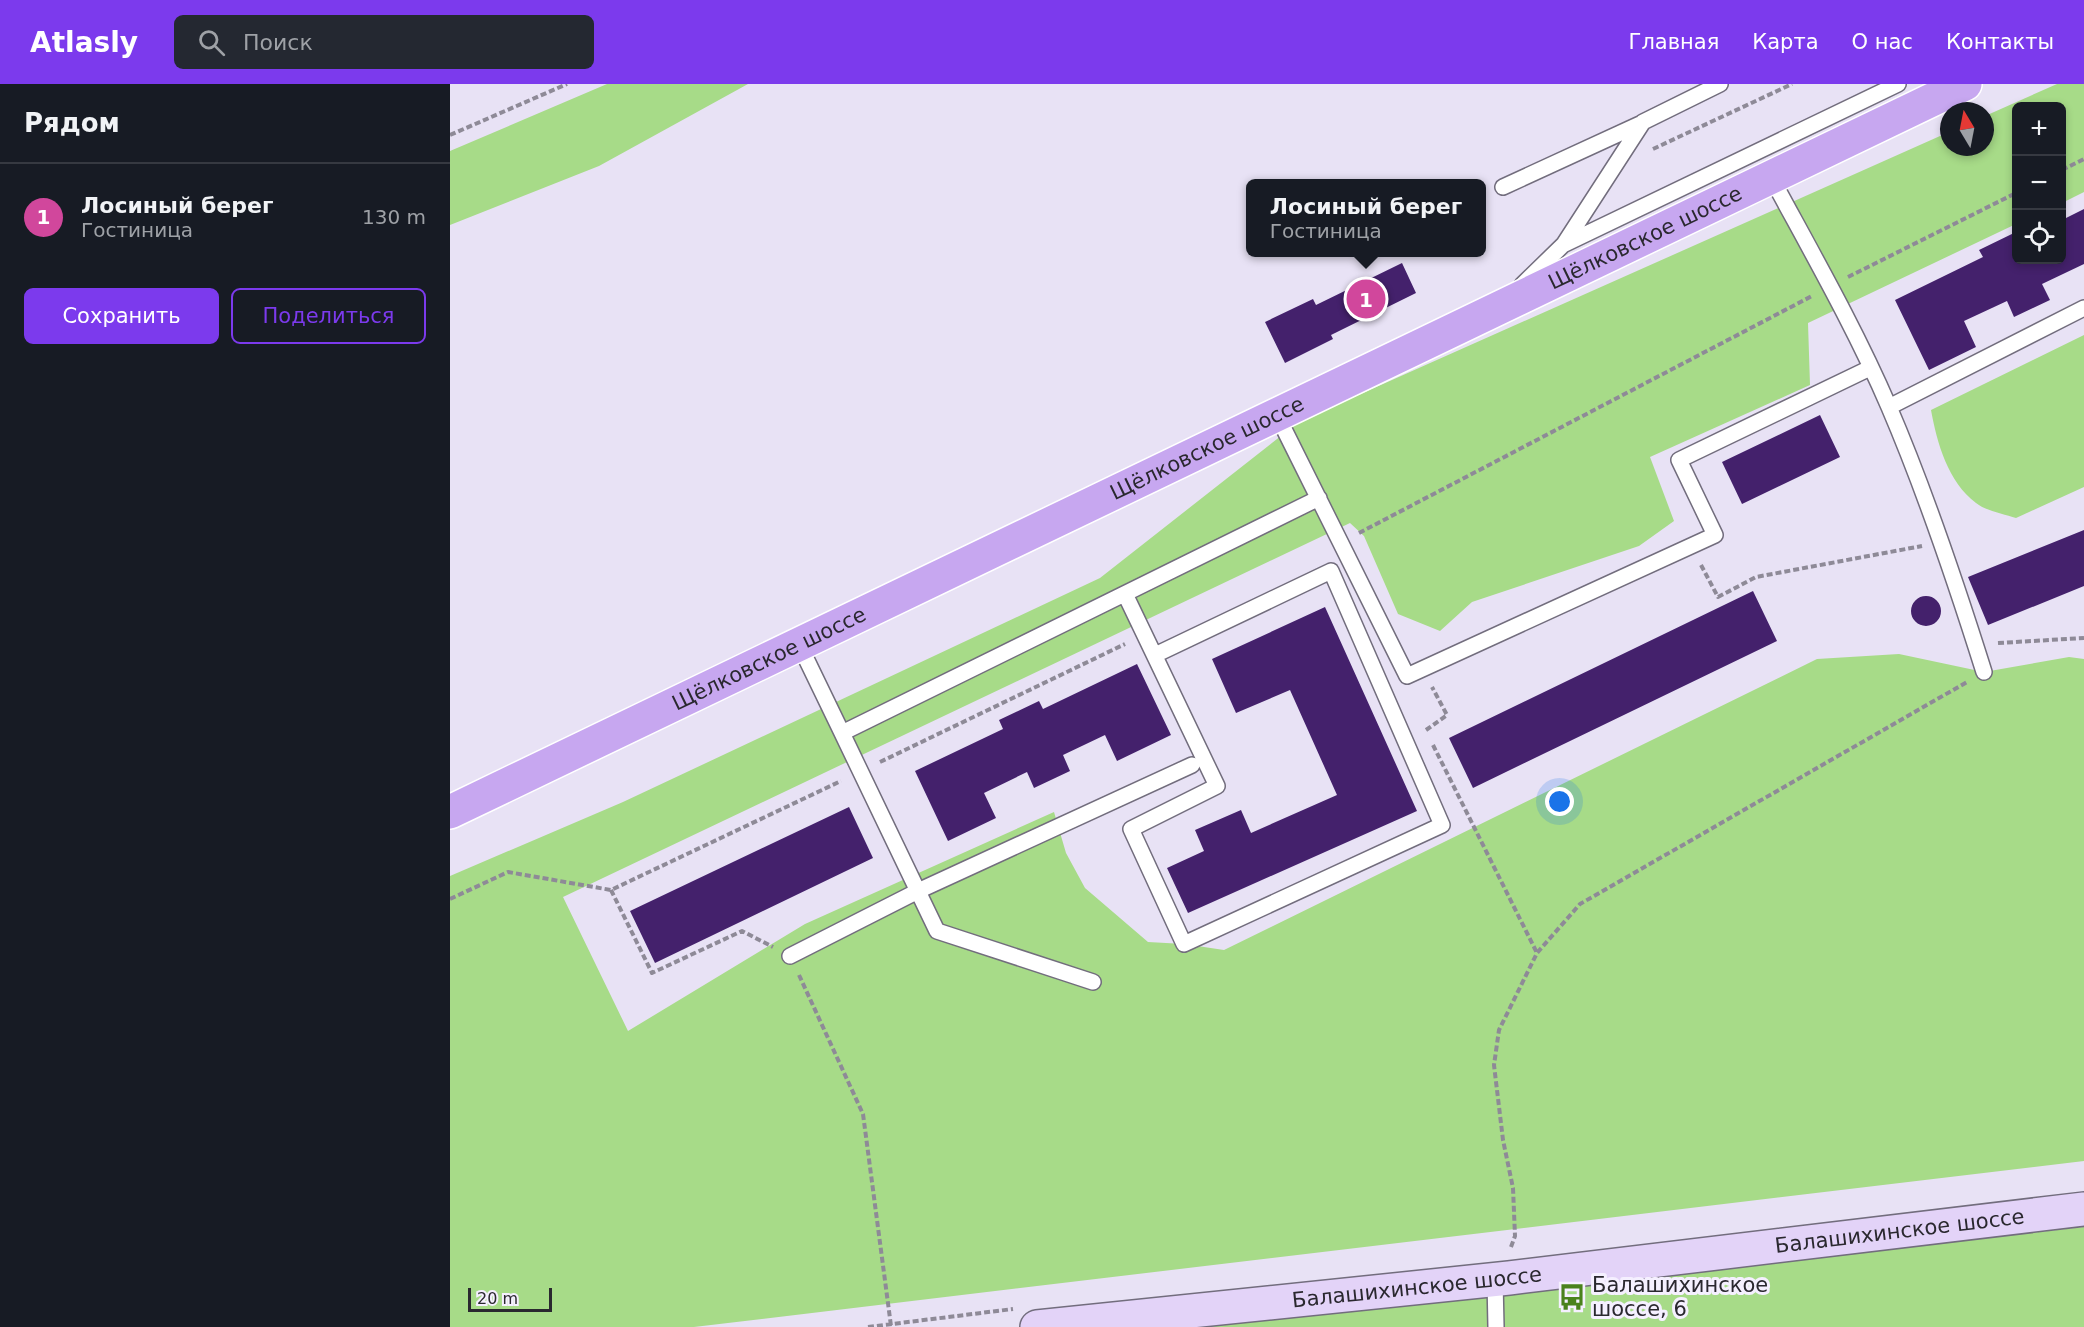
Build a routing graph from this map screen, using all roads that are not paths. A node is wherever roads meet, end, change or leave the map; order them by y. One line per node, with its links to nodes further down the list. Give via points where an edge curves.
1 (1720, 84): 4 (lane)
2 (1898, 84): 7 (lane)
3 (1965, 84): 5 (main road, Щёлковское шоссе)
4 (1642, 122): 6 (lane); 7 (lane)
5 (1771, 177): 8 (main road, Щёлковское шоссе); 10 (lane)
6 (1503, 187)
7 (1563, 245): 8 (lane)
8 (1498, 308): 12 (main road, Щёлковское шоссе)
9 (2084, 308): 11 (lane)
10 (1870, 368): 11 (lane); 13 (lane, via 1679,460 1715,535 1407,676)
11 (1889, 407): 17 (lane, via 1941,543)
12 (1277, 415): 13 (lane); 15 (main road, Щёлковское шоссе)
13 (1319, 498): 14 (lane)
14 (1125, 594): 16 (lane); 18 (lane)
15 (799, 644): 18 (lane); 20 (main road, Щёлковское шоссе)
16 (1155, 656): 16 (lane, via 1331,571 1442,825 1184,944 1131,829 1217,786)
17 (1983, 672)
18 (842, 732): 21 (lane)
19 (1192, 765): 21 (lane)
20 (450, 812)
21 (918, 891): 22 (lane); 23 (lane, via 937,931)
22 (790, 956)
23 (1093, 982)
24 (2084, 1209): 25 (main road, Балашихинское шоссе)
25 (1495, 1280): 26 (main road, Балашихинское шоссе); 27 (lane)
26 (1037, 1327)
27 (1496, 1327)

